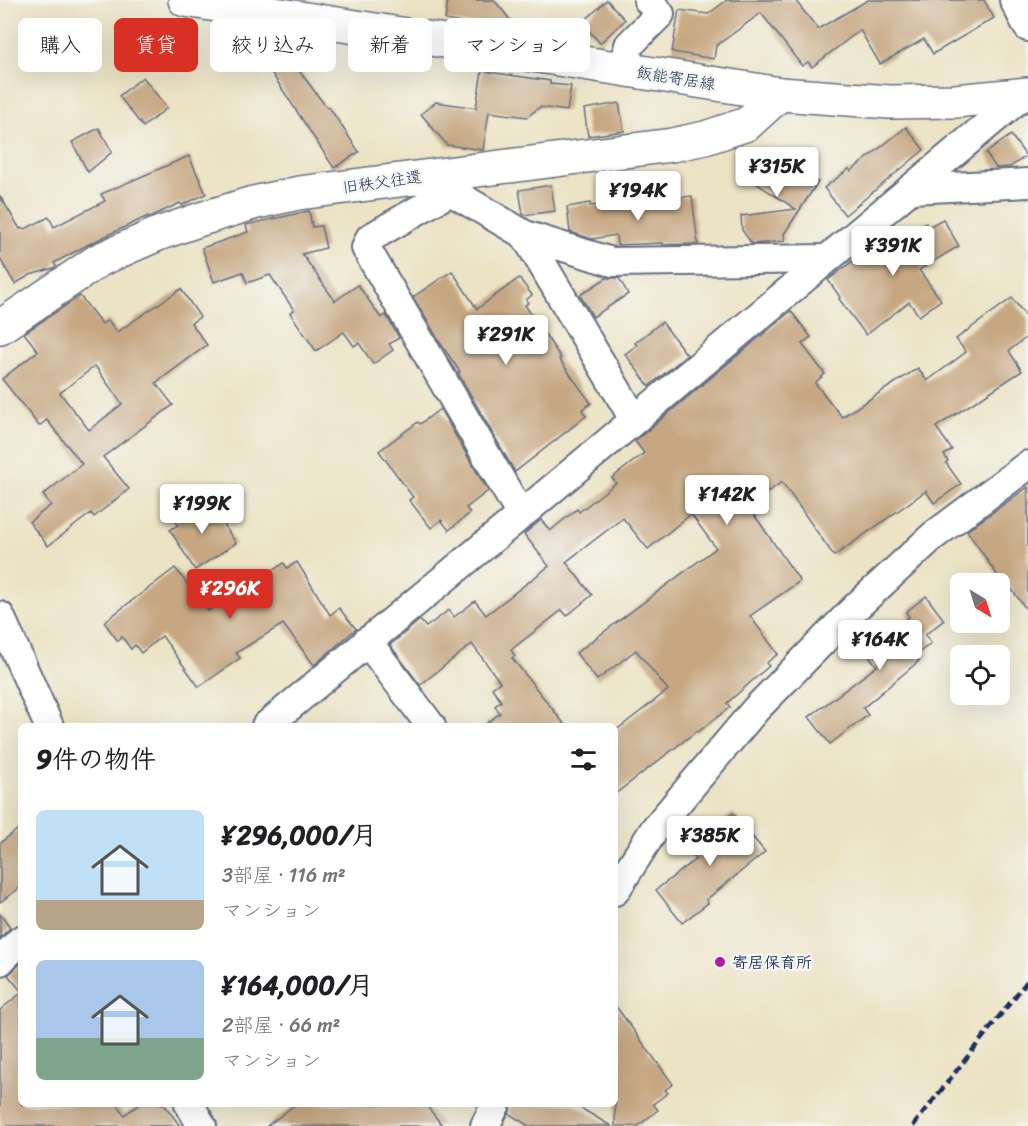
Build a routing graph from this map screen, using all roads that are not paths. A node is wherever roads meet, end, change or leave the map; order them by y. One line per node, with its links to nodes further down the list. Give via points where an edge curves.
1 (185, 0): 5 (main road, 飯能寄居線)
2 (648, 0): 5 (street, via 660,14 629,45)
3 (1014, 0): 4 (street)
4 (1028, 27)
5 (624, 70): 6 (main road, 飯能寄居線)
6 (780, 94): 7 (main road, 飯能寄居線, via 890,102); 9 (main road, 旧秩父往還, via 747,124 705,138)
7 (1025, 94): 10 (street)
8 (1028, 183): 10 (street)
9 (437, 184): 11 (street); 13 (main road, 旧秩父往還, via 299,193 253,203 158,234 99,260); 16 (street, via 370,238 366,248)
10 (911, 189): 12 (street)
11 (525, 235): 12 (street, via 612,262); 14 (street)
12 (827, 259): 14 (street)
13 (0, 327)
14 (634, 419): 16 (street)
15 (1028, 465): 22 (street, via 933,536 855,608 756,709 654,830)
16 (521, 514): 18 (street)
17 (0, 616): 19 (street)
18 (367, 641): 20 (street); 21 (street)
19 (48, 723)
20 (270, 723)
21 (429, 723)
22 (618, 886)
23 (18, 943): 24 (street)
24 (0, 961)
25 (191, 1107): 27 (street)
26 (494, 1107): 28 (street)
27 (202, 1126)
28 (485, 1126)

